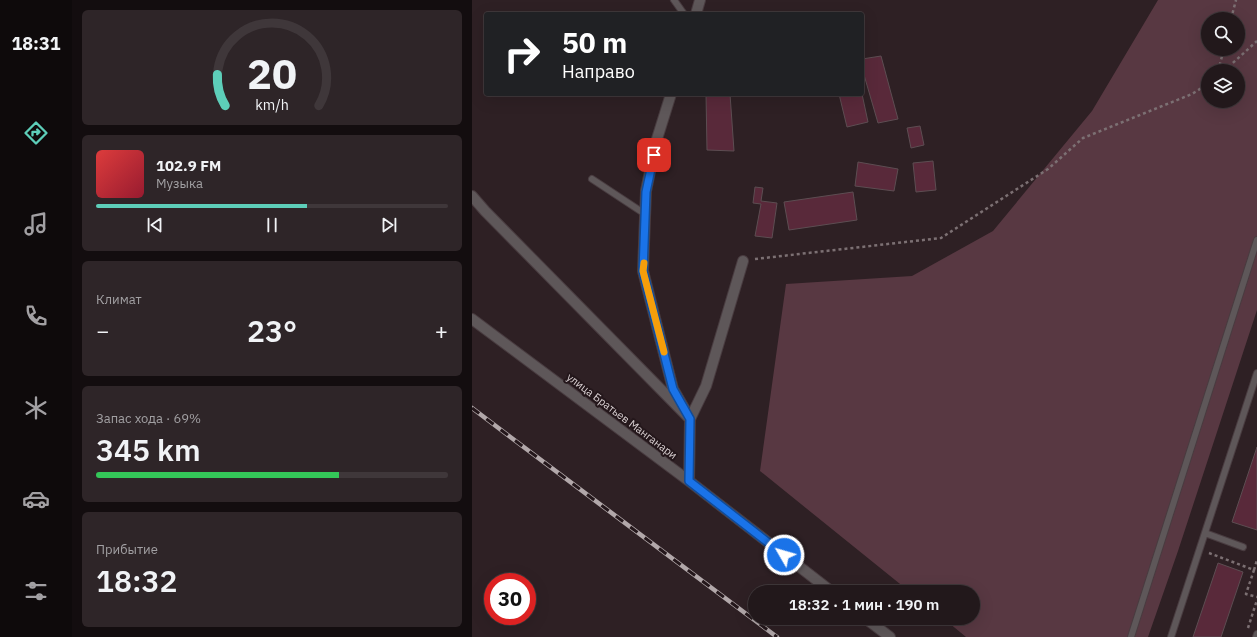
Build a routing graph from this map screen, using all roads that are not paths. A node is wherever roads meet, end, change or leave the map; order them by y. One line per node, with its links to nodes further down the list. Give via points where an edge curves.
1 (674, 0): 3 (lane)
2 (700, 0): 4 (street)
3 (683, 12)
4 (697, 12)
5 (670, 96): 8 (street, via 656,142 646,192)
6 (592, 180): 8 (lane)
7 (472, 196): 13 (street)
8 (645, 214): 13 (street, via 643,271 673,389)
9 (1257, 240): 20 (lane)
10 (743, 261): 13 (street, via 706,386)
11 (472, 319): 14 (street, улица Братьев Манганари)
12 (1257, 373): 15 (lane)
13 (690, 419): 14 (street)
14 (689, 481): 17 (street, улица Братьев Манганари)
15 (1205, 532): 16 (lane); 21 (lane)
16 (1243, 547)
17 (823, 585)
18 (874, 625): 19 (street)
19 (890, 637)
20 (1131, 637)
21 (1171, 637)

